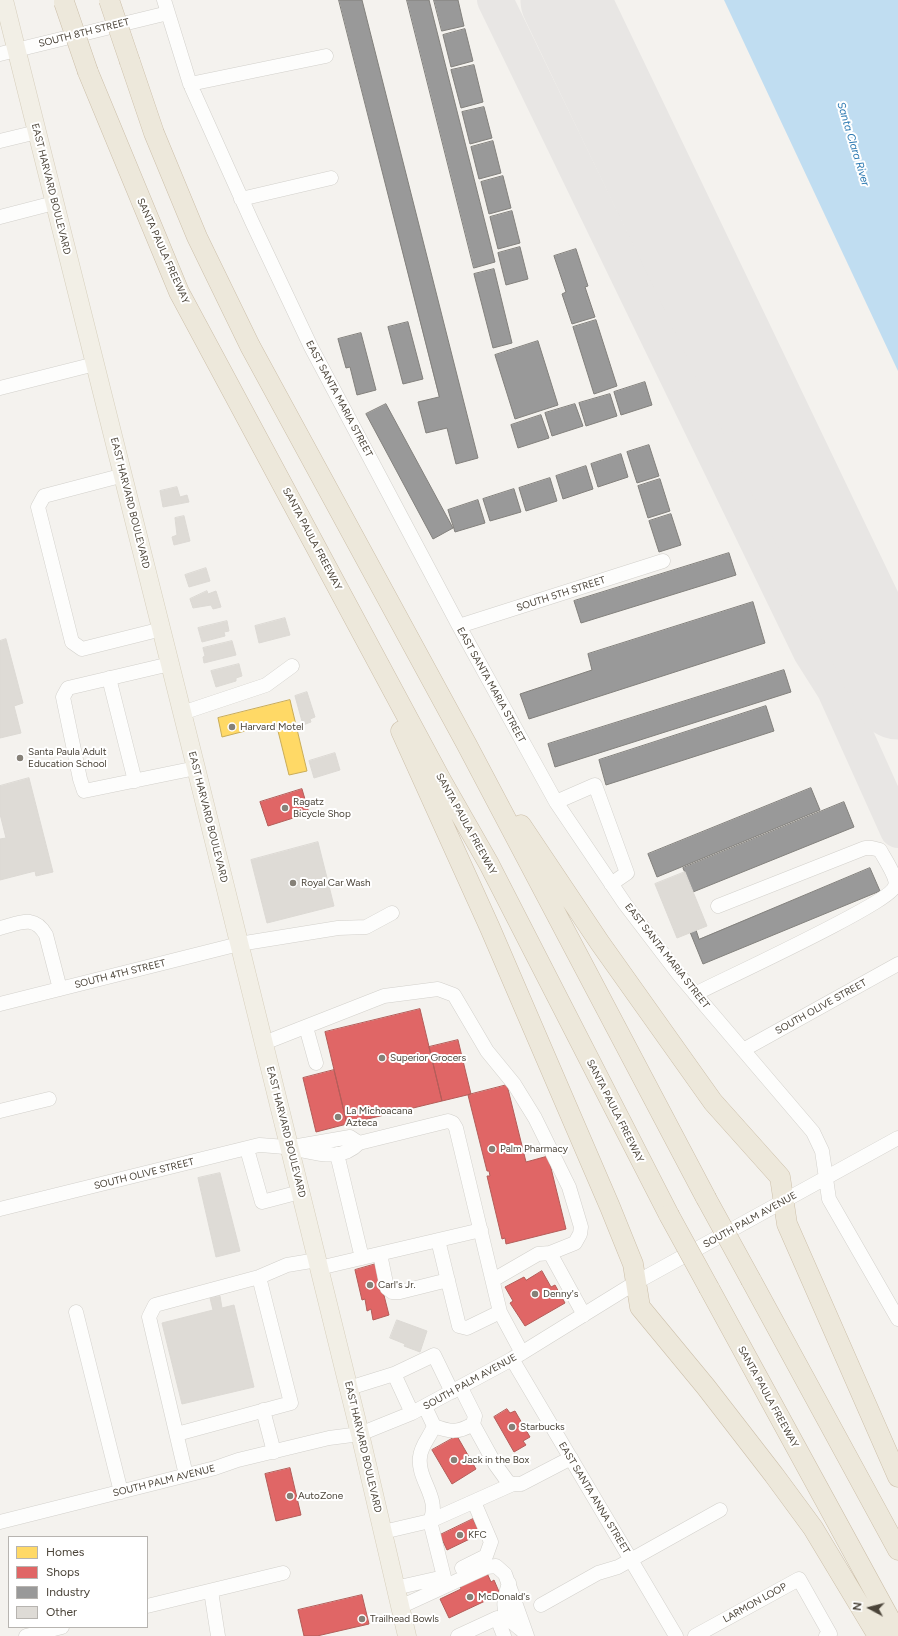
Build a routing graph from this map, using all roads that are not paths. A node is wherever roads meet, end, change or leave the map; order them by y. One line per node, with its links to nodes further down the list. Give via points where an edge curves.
1 (4, 0): 5 (main road, EAST HARVARD BOULEVARD)
2 (109, 0): 25 (highway, bridge, via 165,161 250,346)
3 (64, 1): 23 (highway, SANTA PAULA FREEWAY, bridge, via 88,72 179,292)
4 (166, 7): 5 (street, SOUTH 8TH STREET); 7 (street, EAST SANTA MARIA STREET)
5 (8, 52): 8 (main road, EAST HARVARD BOULEVARD)
6 (326, 56): 7 (street)
7 (190, 84): 11 (street, EAST SANTA MARIA STREET)
8 (37, 132): 9 (street); 12 (main road, EAST HARVARD BOULEVARD)
9 (0, 141)
10 (331, 178): 11 (street)
11 (241, 199): 18 (street, EAST SANTA MARIA STREET, via 311,347)
12 (54, 203): 13 (street); 14 (main road, EAST HARVARD BOULEVARD)
13 (0, 217)
14 (95, 364): 15 (street); 16 (main road, EAST HARVARD BOULEVARD)
15 (0, 388)
16 (124, 475): 19 (main road, EAST HARVARD BOULEVARD); 19 (street, via 44,496 38,507 72,642 82,649)
17 (663, 561): 18 (street, SOUTH 5TH STREET)
18 (459, 626): 28 (street, EAST SANTA MARIA STREET)
19 (162, 629): 20 (main road, EAST HARVARD BOULEVARD)
20 (170, 664): 22 (street); 24 (main road, EAST HARVARD BOULEVARD)
21 (292, 666): 24 (street, via 266,684)
22 (109, 678): 27 (street); 27 (street, via 68,688 63,697 80,779 84,791)
23 (389, 684): 62 (highway, via 400,729 490,928 610,1207 633,1264); 98 (highway, SANTA PAULA FREEWAY, bridge, via 489,864 669,1215)
24 (182, 712): 26 (main road, EAST HARVARD BOULEVARD)
25 (467, 745): 51 (highway, via 600,943 713,1102 780,1177); 88 (highway, bridge, via 706,1198)
26 (196, 768): 27 (street); 33 (main road, EAST HARVARD BOULEVARD)
27 (135, 781)
28 (556, 802): 29 (street, EAST SANTA MARIA STREET); 29 (street, via 595,786 626,873)
29 (611, 884): 36 (street, EAST SANTA MARIA STREET)
30 (718, 906): 36 (street, via 866,848 880,850 896,882 894,888 884,896 829,929)
31 (392, 913): 33 (street, SOUTH 4TH STREET, via 366,927 338,928)
32 (0, 928): 35 (street, via 30,921 43,929)
33 (239, 944): 35 (street, SOUTH 4TH STREET); 39 (main road, EAST HARVARD BOULEVARD)
34 (898, 964): 40 (street, SOUTH OLIVE STREET)
35 (60, 989): 37 (street, SOUTH 4TH STREET)
36 (695, 994): 40 (street, EAST SANTA MARIA STREET)
37 (0, 1004)
38 (306, 1027): 39 (street); 41 (street); 55 (street, via 384,996 438,989 454,995 487,1050 514,1084 535,1118 569,1187 581,1227 580,1234 575,1243)
39 (264, 1043): 46 (main road, EAST HARVARD BOULEVARD)
40 (743, 1050): 49 (street, EAST SANTA MARIA STREET, via 813,1132 822,1151)
41 (316, 1063)
42 (49, 1099): 43 (street)
43 (0, 1111)
44 (898, 1138): 49 (street, SOUTH PALM AVENUE)
45 (359, 1143): 46 (street, via 350,1137); 48 (street, via 352,1150); 53 (street, EAST SANTA ANNA STREET, via 441,1121 453,1123)
46 (289, 1147): 47 (street, SOUTH OLIVE STREET, via 259,1145); 48 (street, via 329,1156); 50 (main road, EAST HARVARD BOULEVARD)
47 (247, 1149): 50 (street, via 262,1202); 52 (street, SOUTH OLIVE STREET)
48 (337, 1154): 57 (street)
49 (826, 1177): 51 (street, SOUTH PALM AVENUE); 66 (street, EAST SANTA MARIA STREET, via 829,1199)
50 (300, 1192): 58 (main road, EAST HARVARD BOULEVARD)
51 (783, 1202): 62 (street, SOUTH PALM AVENUE); 80 (highway, via 787,1224)
52 (0, 1209)
53 (480, 1230): 54 (street); 61 (street, EAST SANTA ANNA STREET)
54 (438, 1240): 56 (street); 60 (street)
55 (550, 1253): 61 (street, via 538,1254); 65 (street)
56 (380, 1254): 57 (street); 60 (street, via 388,1288 392,1292)
57 (362, 1258): 58 (street)
58 (318, 1264): 59 (street, via 287,1265); 69 (main road, EAST HARVARD BOULEVARD)
59 (259, 1277): 71 (street, via 291,1403); 75 (street, via 155,1305 149,1317)
60 (448, 1280): 64 (street, via 459,1326 467,1328)
61 (493, 1280): 64 (street, EAST SANTA ANNA STREET)
62 (635, 1283): 65 (street, SOUTH PALM AVENUE); 108 (highway, via 640,1307 706,1386 809,1522)
63 (76, 1312): 82 (street)
64 (500, 1312): 67 (street, EAST SANTA ANNA STREET)
65 (584, 1315): 67 (street, SOUTH PALM AVENUE)
66 (898, 1319)
67 (517, 1356): 70 (street, SOUTH PALM AVENUE); 78 (street, EAST SANTA ANNA STREET)
68 (394, 1374): 69 (street); 70 (street, via 434,1355); 72 (street)
69 (349, 1388): 76 (main road, EAST HARVARD BOULEVARD)
70 (457, 1390): 72 (street, SOUTH PALM AVENUE); 73 (street, via 475,1416)
71 (263, 1410): 75 (street); 77 (street)
72 (418, 1410): 74 (street); 76 (street, SOUTH PALM AVENUE)
73 (473, 1424): 74 (street, via 460,1431 444,1430); 81 (street, via 495,1464 508,1482)
74 (434, 1426): 85 (street, via 423,1445 420,1457 421,1468 434,1502 434,1514)
75 (177, 1434): 79 (street)
76 (360, 1434): 77 (street, SOUTH PALM AVENUE, via 329,1438); 87 (main road, EAST HARVARD BOULEVARD)
77 (274, 1452): 79 (street, SOUTH PALM AVENUE)
78 (571, 1458): 81 (street, via 521,1484); 89 (street, EAST SANTA ANNA STREET)
79 (186, 1475): 82 (street, SOUTH PALM AVENUE)
80 (898, 1477)
81 (513, 1484): 83 (street)
82 (121, 1492): 86 (street, SOUTH PALM AVENUE)
83 (474, 1502): 85 (street); 90 (street, via 491,1542 486,1556)
84 (720, 1510): 89 (street)
85 (430, 1521): 87 (street); 90 (street)
86 (0, 1522)
87 (383, 1532): 92 (main road, EAST HARVARD BOULEVARD)
88 (898, 1550)
89 (630, 1558): 94 (street, via 618,1567 598,1573); 106 (street, EAST SANTA ANNA STREET)
90 (442, 1572): 92 (street)
91 (282, 1573): 93 (street)
92 (395, 1588): 96 (main road, EAST HARVARD BOULEVARD)
93 (211, 1591): 95 (street); 101 (street)
94 (541, 1605)
95 (148, 1606)
96 (400, 1607): 102 (main road, EAST HARVARD BOULEVARD); 105 (street, via 491,1566 498,1567 509,1583 504,1600 505,1610 510,1620)
97 (58, 1628): 100 (street)
98 (898, 1634)
99 (829, 1635): 107 (street, LARMON LOOP, via 799,1579)
100 (26, 1636)
101 (218, 1636)
102 (407, 1636)
103 (458, 1636): 104 (street, via 496,1618)
104 (504, 1636)
105 (527, 1636)
106 (676, 1636)
107 (695, 1636)
108 (878, 1636)

